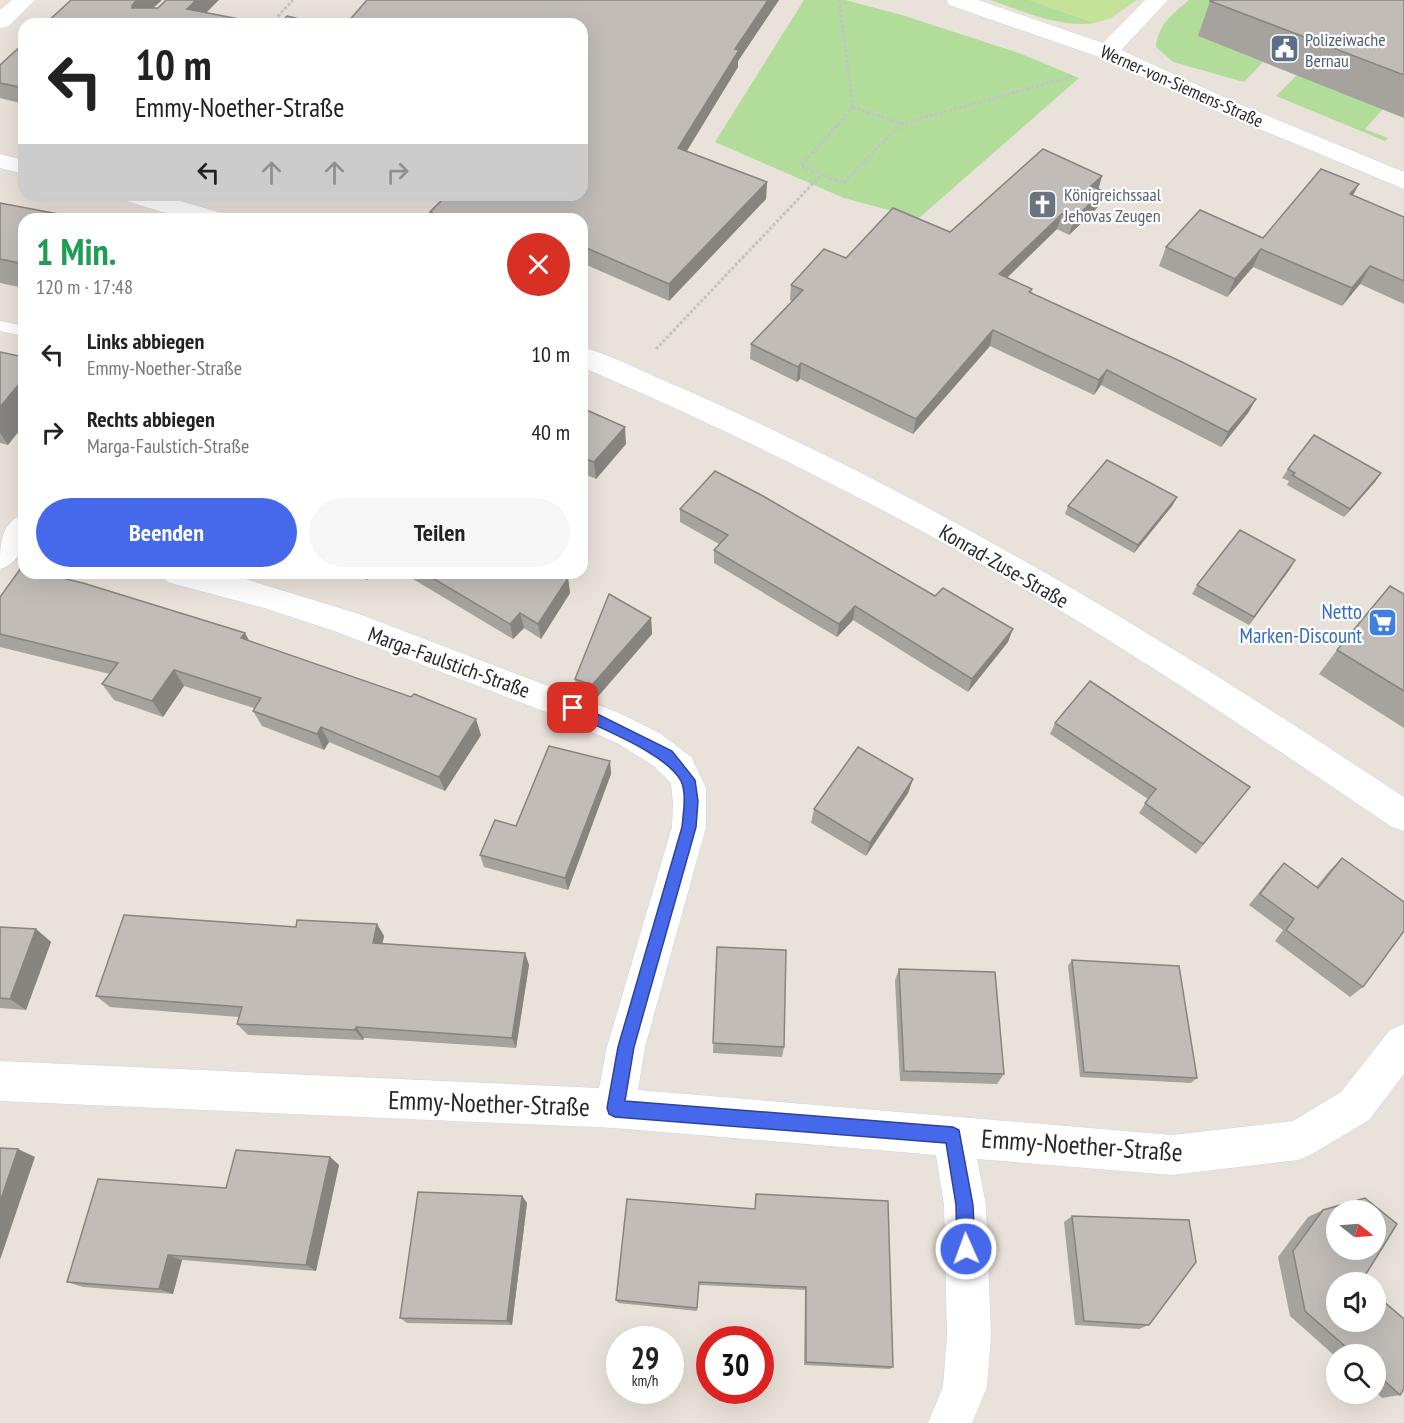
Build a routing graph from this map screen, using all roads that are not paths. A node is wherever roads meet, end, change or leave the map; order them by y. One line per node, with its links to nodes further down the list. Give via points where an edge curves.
1 (24, 0): 4 (street)
2 (957, 0): 5 (street, Werner-von-Siemens-Straße)
3 (1157, 0): 5 (street)
4 (0, 22)
5 (1107, 52): 6 (street, Werner-von-Siemens-Straße)
6 (1404, 181)
7 (152, 201): 8 (street)
8 (193, 213)
9 (0, 326): 10 (lane)
10 (18, 330)
11 (588, 359): 15 (street, Konrad-Zuse-Straße, via 772,442 996,559 1256,717)
12 (18, 535): 13 (street)
13 (0, 557)
14 (200, 579): 18 (street, Marga-Faulstich-Straße, via 288,603 573,708 646,743 667,755 679,768 688,780 689,827 626,1047)
15 (1404, 816)
16 (1404, 1043): 19 (street, Emmy-Noether-Straße, via 1355,1106 1298,1140 1172,1155)
17 (0, 1081): 18 (street, Emmy-Noether-Straße)
18 (615, 1108): 19 (street, Emmy-Noether-Straße)
19 (953, 1136): 20 (street, via 964,1205 969,1336 965,1387)
20 (950, 1423)

